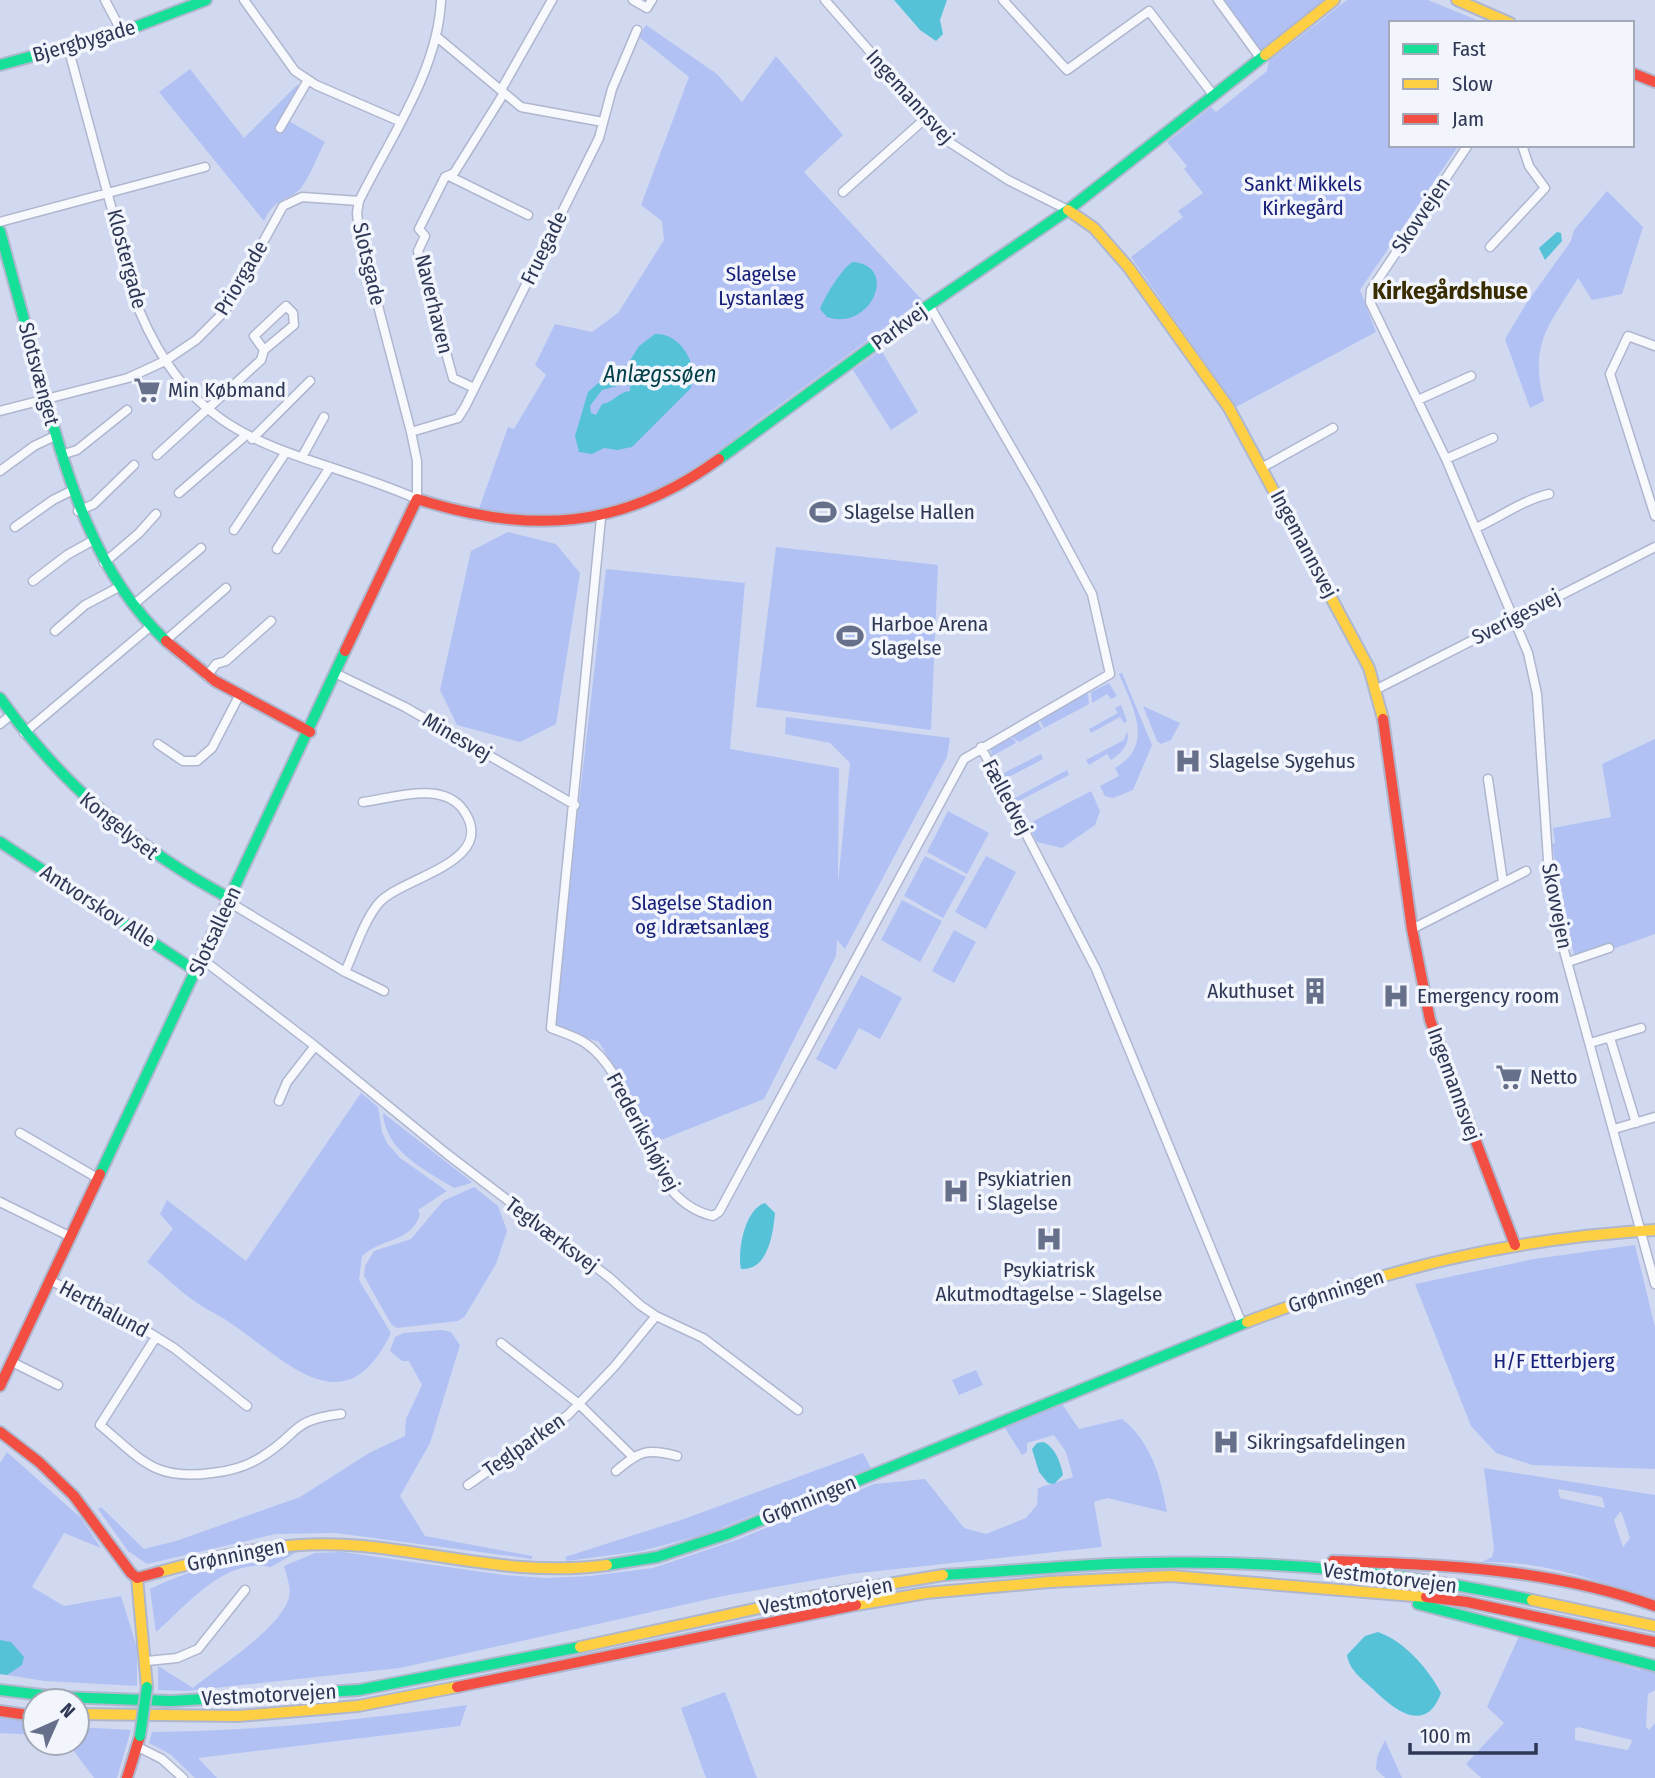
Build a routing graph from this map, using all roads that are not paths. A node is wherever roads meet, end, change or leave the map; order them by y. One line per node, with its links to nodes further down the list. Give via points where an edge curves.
1 (105, 0): 15 (street)
2 (206, 0): 15 (main road, Bjergbygade)
3 (244, 0): 21 (street, via 283,59)
4 (441, 0): 16 (street, Slotsgade)
5 (552, 0): 23 (street, Naverhaven)
6 (633, 0): 12 (street)
7 (825, 0): 25 (street, Ingemannsvej)
8 (1003, 0): 24 (street, via 1068,70 1149,11)
9 (1218, 0): 18 (street)
10 (1334, 0): 18 (main road, Parkvej)
11 (1457, 0): 13 (main road)
12 (650, 4)
13 (1505, 21)
14 (637, 30): 27 (street, Fruegade, via 621,62)
15 (122, 32): 17 (main road, Bjergbygade)
16 (437, 37): 23 (street); 26 (street, Slotsgade)
17 (68, 47): 19 (main road, Bjergbygade); 33 (street, Klostergade)
18 (1262, 59): 24 (main road, Parkvej)
19 (0, 65)
20 (1634, 74): 22 (main road)
21 (307, 80): 26 (street); 28 (street)
22 (1655, 82)
23 (503, 92): 27 (street, via 527,109); 32 (street, Naverhaven)
24 (1214, 96): 36 (main road, Parkvej)
25 (927, 117): 34 (street); 36 (street, Ingemannsvej, via 970,158)
26 (399, 121): 35 (street, Slotsgade)
27 (603, 122): 47 (street, Fruegade)
28 (280, 128)
29 (1467, 147): 49 (street, Skovvejen, via 1369,296)
30 (1523, 147): 40 (street, via 1545,188)
31 (205, 167): 33 (street)
32 (449, 176): 37 (street); 47 (street, Naverhaven, via 419,229 425,236 418,251 453,378)
33 (109, 192): 38 (street); 44 (street, Klostergade, via 139,310)
34 (842, 192)
35 (359, 201): 44 (street, Priorgade, via 302,197 283,206 225,311 196,340); 55 (street, Slotsgade, via 360,237)
36 (1068, 210): 41 (main road, Parkvej); 66 (main road, Ingemannsvej, via 1094,228 1129,268 1229,408)
37 (528, 215)
38 (0, 222)
39 (0, 231): 48 (main road, Slotsvænget)
40 (1490, 247)
41 (929, 305): 75 (main road, Parkvej, via 686,483); 103 (street, Fælledvej, via 1092,594 1110,666 1110,674 1088,688)
42 (1655, 346): 74 (street, via 1628,336 1610,374)
43 (264, 350): 43 (street, via 294,325 293,313 286,306 254,336); 51 (street, via 261,360)
44 (165, 361): 48 (street, Priorgade, via 128,377); 51 (street, Klostergade)
45 (1471, 376): 49 (street)
46 (310, 381): 57 (street)
47 (474, 388): 55 (street, Fruegade, via 458,418)
48 (46, 399): 52 (street, Priorgade); 56 (main road, Slotsvænget)
49 (1418, 400): 63 (street, Skovvejen)
50 (127, 410): 60 (street, Slotsvænget, via 77,450)
51 (207, 410): 57 (street, Klostergade); 61 (street)
52 (0, 411)
53 (324, 417): 62 (street)
54 (1333, 428): 66 (street)
55 (411, 432): 71 (street, Slotsgade)
56 (55, 436): 60 (main road, Slotsvænget); 67 (street, Slotsvænget)
57 (249, 437): 59 (street, Klostergade); 69 (street)
58 (1493, 438): 63 (street)
59 (286, 452): 62 (street, Klostergade); 78 (street)
60 (61, 455): 68 (main road, Slotsvænget)
61 (157, 455)
62 (302, 457): 65 (street, Klostergade)
63 (1446, 459): 77 (street, Skovvejen)
64 (134, 465): 72 (street, via 94,504)
65 (330, 467): 71 (street, Klostergade); 82 (street)
66 (1263, 467): 95 (main road, Ingemannsvej)
67 (0, 471)
68 (71, 491): 72 (main road, Slotsvænget); 76 (street)
69 (179, 494)
70 (1549, 494): 77 (street, via 1525,500 1515,510)
71 (417, 499): 75 (main road, Parkvej, via 516,522 561,524); 93 (main road, Slotsalleen)
72 (78, 511): 79 (main road, Slotsvænget)
73 (156, 514): 83 (street)
74 (1655, 516)
75 (601, 518): 106 (street, Frederikshøjvej)
76 (15, 527)
77 (1476, 528): 88 (street, Skovvejen)
78 (234, 530)
79 (92, 541): 83 (main road, Slotsvænget); 84 (street)
80 (1655, 547): 88 (street, Sverigesvej)
81 (201, 548): 87 (street)
82 (277, 549)
83 (104, 563): 85 (main road, Slotsvænget)
84 (33, 581)
85 (119, 587): 87 (main road, Slotsvænget); 91 (street, via 85,605)
86 (226, 588): 92 (street)
87 (133, 605): 90 (main road, Slotsvænget)
88 (1515, 617): 95 (street, Sverigesvej); 114 (street, Skovvejen, via 1537,694 1549,875)
89 (271, 621): 94 (street)
90 (151, 626): 92 (main road, Slotsvænget); 101 (street)
91 (55, 631)
92 (165, 641): 94 (main road, Slotsvænget)
93 (337, 674): 100 (main road, Slotsalleen); 106 (street, Minesvej, via 405,707)
94 (207, 676): 96 (main road, Slotsvænget)
95 (1377, 689): 111 (main road, Ingemannsvej)
96 (239, 696): 100 (main road, Slotsvænget); 102 (street, via 212,748 197,761 183,761)
97 (0, 698): 98 (main road, Kongelyset)
98 (11, 715): 99 (street); 101 (main road, Kongelyset)
99 (0, 724)
100 (310, 732): 110 (main road, Slotsalleen)
101 (24, 733): 110 (main road, Kongelyset, via 117,827 185,876)
102 (159, 744)
103 (981, 747): 106 (street, Frederikshøjvej, via 958,769 713,1216 689,1207 667,1186 603,1059 579,1039 551,1028); 136 (street, Fælledvej, via 1096,969)
104 (1488, 779): 109 (street)
105 (363, 802): 116 (street, via 432,792 447,796 466,814 470,836 452,863 399,887 378,904)
106 (575, 804)
107 (0, 842): 115 (main road, Antvorskov Alle)
108 (1526, 871): 109 (street)
109 (1503, 882): 111 (street)
110 (230, 900): 113 (main road, Slotsalleen); 116 (street)
111 (1412, 929): 132 (main road, Ingemannsvej, via 1439,1050)
112 (1609, 948): 114 (street)
113 (202, 959): 115 (main road, Slotsalleen); 121 (street, Teglværksvej)
114 (1568, 962): 120 (street, Skovvejen)
115 (196, 971): 127 (main road, Slotsalleen)
116 (345, 972): 117 (street)
117 (384, 991)
118 (1641, 1028): 119 (street)
119 (1610, 1038): 120 (street); 124 (street)
120 (1590, 1043): 125 (street, Skovvejen)
121 (315, 1046): 122 (street, via 287,1082); 135 (street, Teglværksvej, via 390,1110)
122 (279, 1101)
123 (1655, 1117): 124 (street)
124 (1636, 1123): 125 (street)
125 (1614, 1129): 129 (street, Skovvejen)
126 (20, 1133): 127 (street)
127 (99, 1179): 131 (main road, Slotsalleen)
128 (0, 1202): 131 (street)
129 (1643, 1230): 130 (main road, Grønningen); 132 (main road, Grønningen); 134 (street, Skovvejen)
130 (1655, 1230)
131 (71, 1237): 133 (main road, Slotsalleen)
132 (1515, 1245): 136 (main road, Grønningen, via 1352,1283)
133 (51, 1281): 137 (street, Herthalund); 139 (main road, Slotsalleen)
134 (1655, 1284)
135 (656, 1316): 142 (street, Teglparken); 144 (street, Teglværksvej, via 703,1338)
136 (1242, 1324): 152 (main road, Grønningen, via 727,1534 657,1557 577,1569 534,1569 364,1546 302,1543 235,1551)
137 (156, 1337): 143 (street, Herthalund); 145 (street, Herthalund, via 100,1425 160,1472 186,1477 229,1471 265,1455 306,1421)
138 (501, 1343): 142 (street, Teglparken)
139 (12, 1362): 140 (street); 141 (main road, Slotsalleen)
140 (58, 1385)
141 (0, 1386)
142 (579, 1404): 148 (street, Teglparken); 150 (street, Teglparken)
143 (247, 1406)
144 (798, 1410)
145 (341, 1415)
146 (0, 1432): 152 (main road, via 73,1496 127,1571)
147 (677, 1456): 148 (street, via 655,1450)
148 (633, 1457): 149 (street)
149 (616, 1471)
150 (468, 1485)
151 (1110, 1564): 155 (main road, via 1121,1557 1187,1556 1493,1568 1590,1585); 156 (main road, Vestmotorvejen, via 1340,1570 1488,1590); 160 (main road, Vestmotorvejen, via 935,1576 823,1594 359,1690 171,1701)
152 (137, 1578): 158 (main road)
153 (1342, 1588): 157 (main road, Vestmotorvejen, via 1467,1602); 159 (main road); 165 (main road, Vestmotorvejen, via 1171,1576 926,1593 798,1614 358,1706 238,1716)
154 (245, 1590): 158 (street, via 198,1649 177,1658)
155 (1655, 1606)
156 (1655, 1626)
157 (1655, 1642)
158 (147, 1661): 166 (main road, bridge)
159 (1655, 1666)
160 (0, 1690)
161 (0, 1706): 162 (main road)
162 (21, 1708)
163 (0, 1711): 164 (main road)
164 (21, 1714)
165 (91, 1714)
166 (139, 1741): 167 (main road); 168 (street)
167 (127, 1778)
168 (183, 1778)

